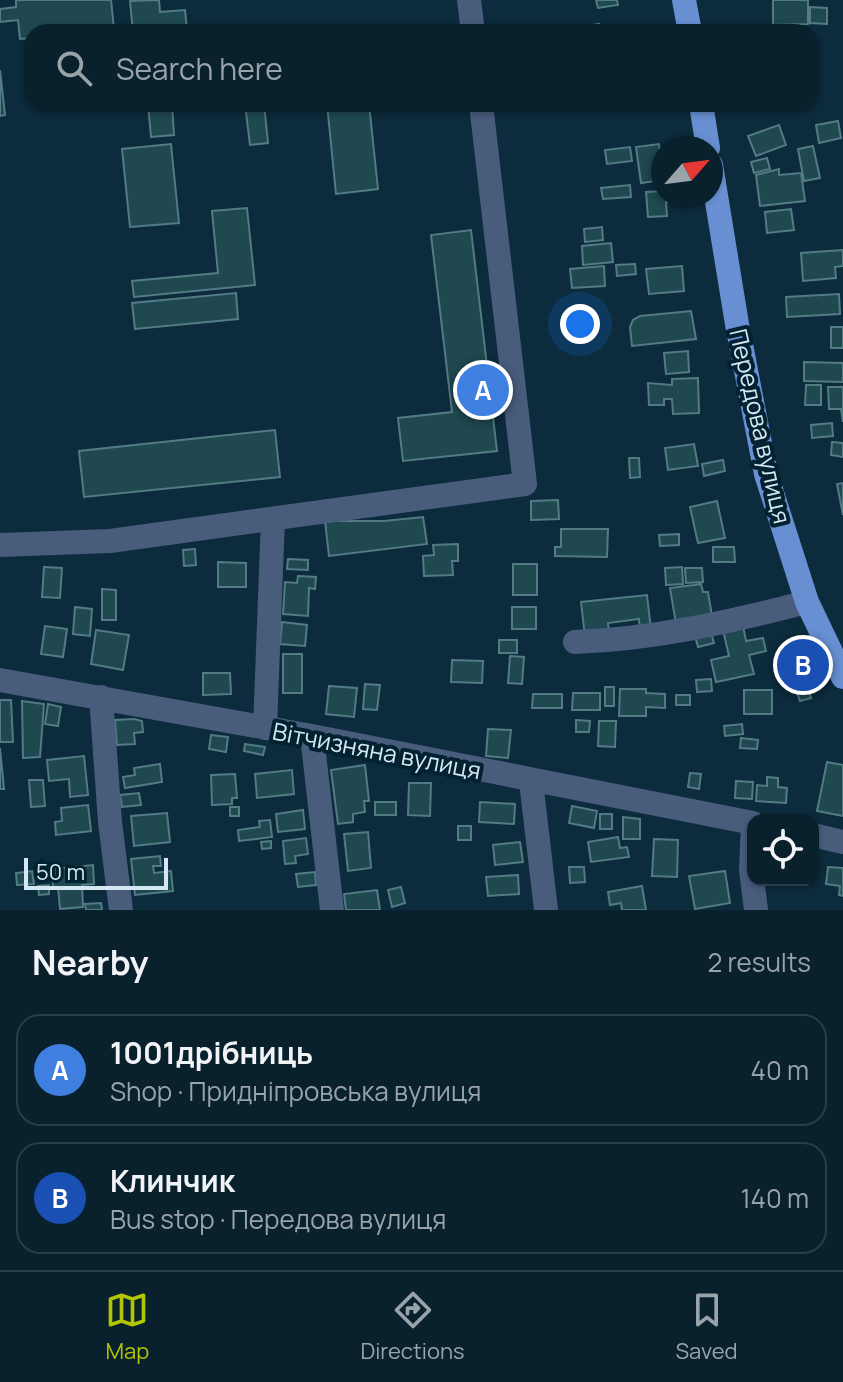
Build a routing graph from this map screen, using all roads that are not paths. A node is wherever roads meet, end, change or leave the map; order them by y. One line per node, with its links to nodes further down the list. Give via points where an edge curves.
1 (469, 0): 3 (street)
2 (684, 0): 4 (main road)
3 (472, 24)
4 (688, 24)
5 (482, 112): 9 (street, via 525,484)
6 (702, 112): 7 (main road)
7 (706, 136)
8 (718, 208): 11 (main road, Передова вулиця, via 766,474)
9 (273, 519): 10 (street, via 110,541); 16 (street)
10 (0, 545)
11 (807, 602): 12 (street, via 698,628); 13 (main road, Передова вулиця)
12 (575, 642)
13 (843, 677)
14 (0, 680): 15 (street, Вітчизняна вулиця)
15 (101, 697): 16 (street, Вітчизняна вулиця); 23 (street)
16 (265, 728): 17 (street, Вітчизняна вулиця)
17 (312, 736): 18 (street, Вітчизняна вулиця); 24 (street)
18 (531, 781): 19 (street, Вітчизняна вулиця); 25 (street)
19 (747, 822)
20 (819, 836): 21 (street)
21 (843, 842)
22 (753, 886): 26 (street)
23 (121, 910)
24 (332, 910)
25 (546, 910)
26 (756, 910)

